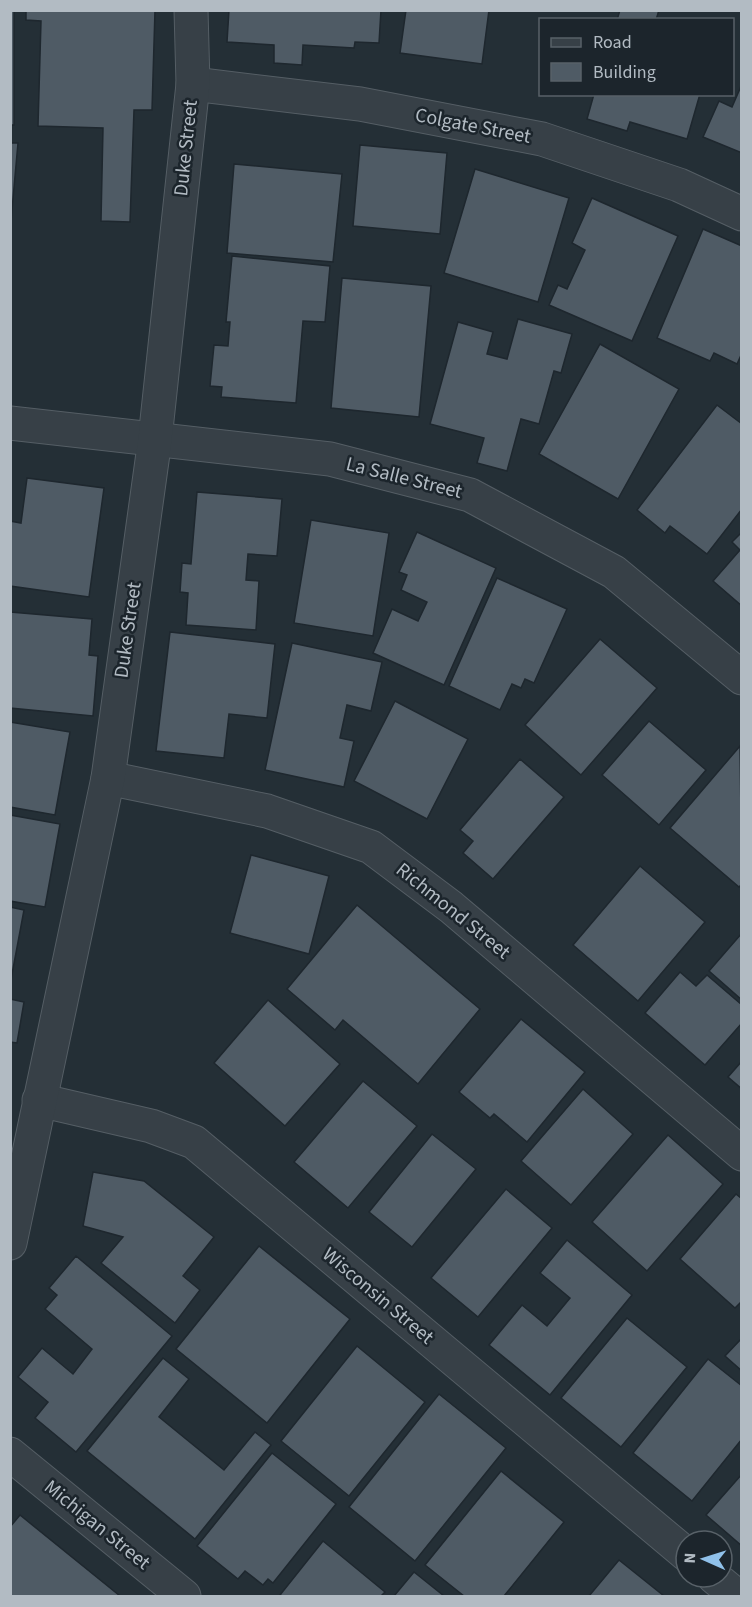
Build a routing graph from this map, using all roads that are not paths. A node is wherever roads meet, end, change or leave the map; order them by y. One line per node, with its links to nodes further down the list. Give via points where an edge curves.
1 (191, 10): 2 (street, Duke Street)
2 (193, 84): 3 (street, Colgate Street, via 360,104 542,139 679,185); 5 (street, Duke Street)
3 (741, 214)
4 (10, 423): 5 (street, La Salle Street)
5 (155, 439): 6 (street, La Salle Street, via 330,459 470,495 614,572); 7 (street, Duke Street)
6 (741, 678)
7 (108, 778): 8 (street, Duke Street); 9 (street, Richmond Street, via 267,811 371,847 451,907)
8 (39, 1100): 10 (street, Duke Street); 12 (street, Wisconsin Street, via 151,1126 194,1142)
9 (741, 1154)
10 (10, 1243)
11 (10, 1454): 13 (street, Michigan Street)
12 (674, 1544)
13 (184, 1596)

